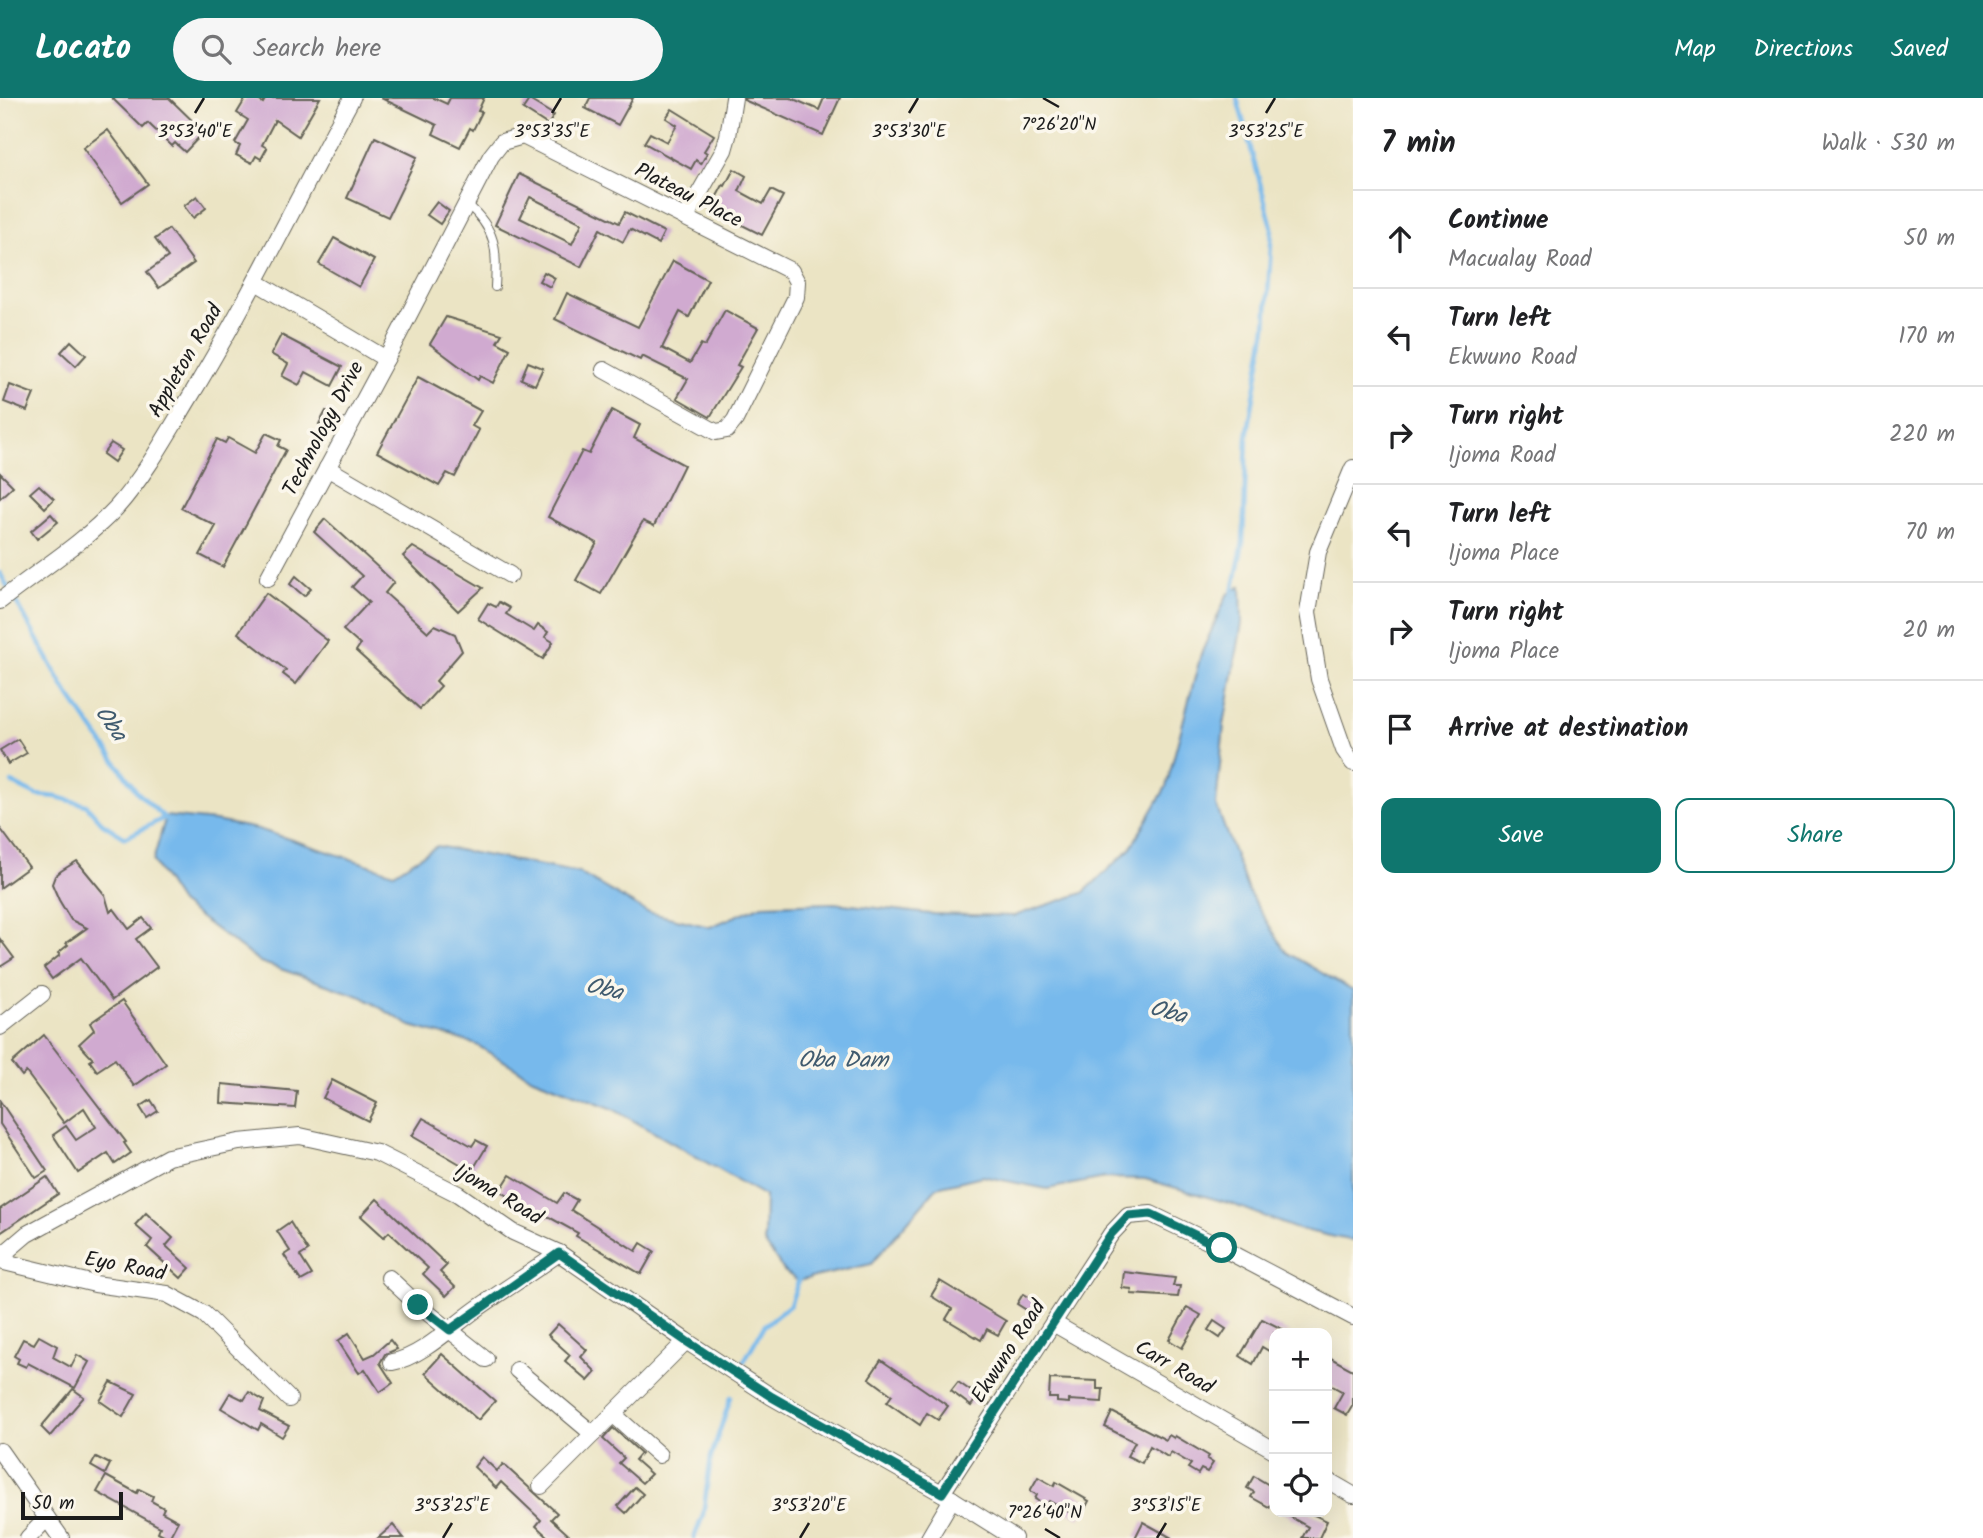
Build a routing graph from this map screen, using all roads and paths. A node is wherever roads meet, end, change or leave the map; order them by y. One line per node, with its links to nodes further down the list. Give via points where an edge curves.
1 (352, 98): 5 (street, Appleton Road)
2 (734, 98): 4 (street, via 724,150)
3 (466, 203): 4 (street, Plateau Place, via 502,142 523,136); 6 (lane, via 492,233 497,254); 7 (street, Plateau Place)
4 (685, 218): 8 (street, Plateau Place, via 791,271 797,282 796,297 735,420 727,430 716,432)
5 (256, 282): 7 (street, Technology Drive); 13 (street, Appleton Road, via 161,445 118,506 87,537)
6 (495, 287)
7 (386, 359): 9 (street, Technology Drive)
8 (604, 370)
9 (327, 468): 11 (street); 12 (street, Technology Drive)
10 (1353, 468): 14 (street, via 1318,552 1308,612 1319,679)
11 (510, 575)
12 (268, 578)
13 (1, 601)
14 (1353, 763)
15 (42, 994): 16 (street)
16 (0, 1027)
17 (559, 1253): 18 (street, Ijoma Road, via 513,1232 458,1194 377,1153 300,1136 239,1142 168,1157 27,1234); 22 (street); 23 (street, Ijoma Road)
18 (0, 1259): 27 (street, Eyo Road, via 95,1284 167,1294 204,1314)
19 (389, 1278): 22 (street)
20 (1353, 1317): 21 (street, Ekwuno Road, via 1151,1214 1128,1216 1111,1234)
21 (1053, 1323): 30 (street, Carr Road); 36 (street, Ekwuno Road)
22 (450, 1330): 24 (street); 25 (street)
23 (686, 1341): 28 (street); 36 (street, Ijoma Road, via 772,1397)
24 (486, 1359)
25 (392, 1362)
26 (517, 1370): 29 (street)
27 (289, 1399)
28 (612, 1415): 29 (street); 32 (street)
29 (593, 1434): 34 (street)
30 (1269, 1447)
31 (0, 1451): 37 (street)
32 (659, 1455)
33 (1332, 1483): 35 (street)
34 (541, 1486)
35 (1353, 1495)
36 (947, 1496): 40 (street, Ekwuno Road); 41 (street, Ijoma Road)
37 (47, 1518): 38 (street); 39 (street)
38 (28, 1538)
39 (61, 1538)
40 (929, 1538)
41 (1014, 1538)

